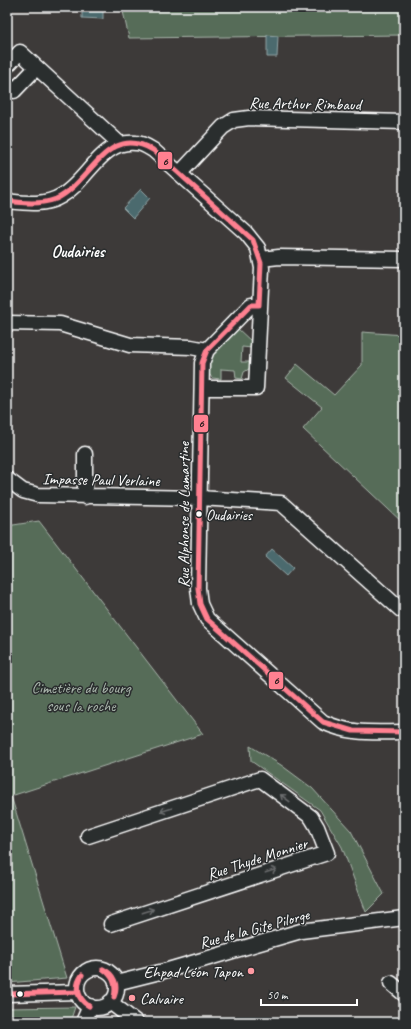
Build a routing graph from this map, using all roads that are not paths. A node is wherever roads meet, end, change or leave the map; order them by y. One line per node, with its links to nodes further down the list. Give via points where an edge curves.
1 (7, 66): 2 (street, via 20,52)
2 (36, 68): 3 (street, via 14,91); 5 (street)
3 (7, 84)
4 (404, 122): 6 (street, Rue Arthur Rimbaud, via 249,118 234,120 223,127)
5 (120, 144): 6 (street, via 138,142 153,150); 7 (street, via 112,147 61,197 39,203)
6 (180, 173): 8 (street, via 253,240)
7 (7, 201)
8 (261, 259): 9 (street); 10 (street)
9 (404, 259)
10 (259, 305): 12 (street, via 251,305); 13 (street, via 256,388)
11 (7, 323): 12 (street, via 60,324 130,344)
12 (207, 350): 13 (street, Rue Alphonse de Lamartine, via 202,363)
13 (202, 388): 17 (street, Rue Alphonse de Lamartine)
14 (85, 454): 16 (street)
15 (7, 479): 16 (street, Impasse Paul Verlaine, via 29,494)
16 (85, 497): 17 (street, Impasse Paul Verlaine)
17 (200, 498): 18 (street, Impasse Paul Verlaine, via 281,503); 19 (street, Rue Alphonse de Lamartine, via 198,588 200,604 207,619 323,722 340,730)
18 (404, 611)
19 (404, 732)
20 (88, 836): 22 (street, Rue Thyde Monnier, one-way to 20, via 327,853 311,817 260,779)
21 (404, 918): 23 (street, Rue de la Gite Pilorge, via 301,931)
22 (111, 924)
23 (116, 983): 25 (street, via 110,973 95,968 88,970 79,978); 28 (street, via 116,993)
24 (391, 983): 27 (street)
25 (77, 992): 26 (street); 29 (street, via 84,1003)
26 (7, 994)
27 (404, 994)
28 (110, 1002): 29 (street, via 101,1007); 31 (street)
29 (90, 1006): 30 (street)
30 (83, 1022)
31 (136, 1022)

